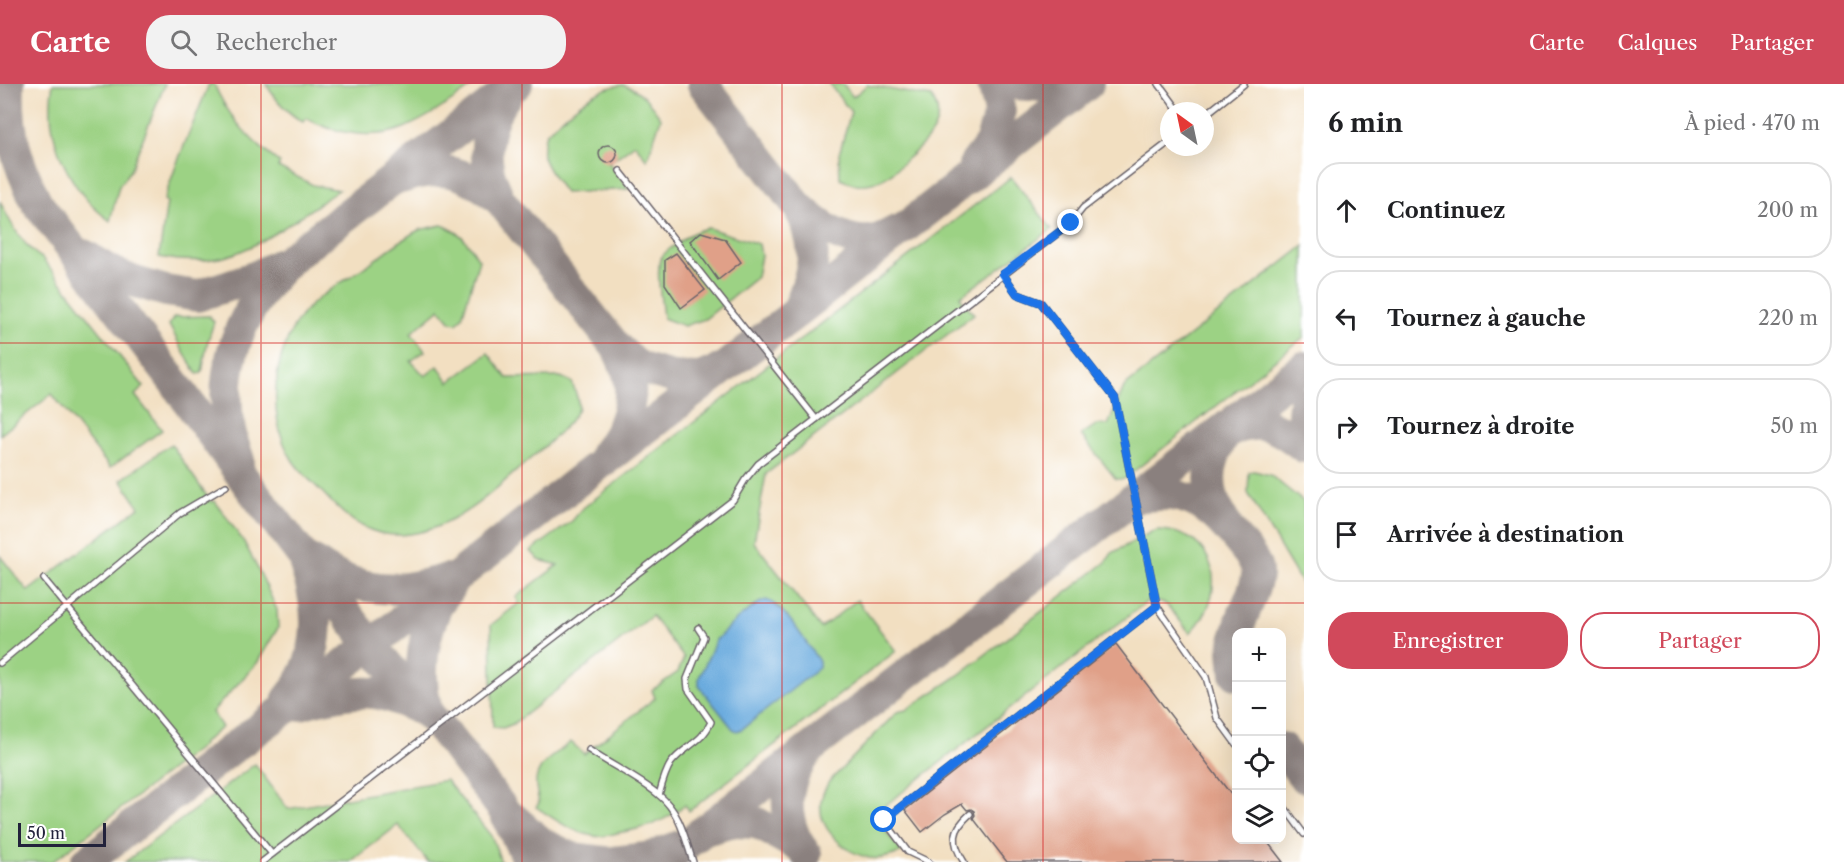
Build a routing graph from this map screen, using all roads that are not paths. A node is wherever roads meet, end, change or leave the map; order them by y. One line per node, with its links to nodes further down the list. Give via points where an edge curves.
1 (1159, 84): 3 (lane)
2 (1244, 84): 4 (lane)
3 (1172, 102)
4 (1214, 108)
5 (1160, 149): 7 (lane)
6 (620, 171): 8 (lane)
7 (1003, 274): 8 (lane); 11 (lane, via 1017,294 1041,303 1115,398)
8 (816, 419): 21 (lane, via 758,464 733,500)
9 (226, 486): 12 (lane, via 180,513)
10 (44, 579): 12 (lane)
11 (1157, 606): 15 (lane, via 1206,677 1217,718); 24 (lane, via 884,820 908,852)
12 (68, 608): 14 (lane); 21 (lane)
13 (698, 628): 17 (lane, via 704,637 687,679 688,689 711,722 707,731 671,764)
14 (0, 663)
15 (1232, 739)
16 (589, 750): 17 (lane)
17 (659, 795): 23 (lane, via 678,816)
18 (1286, 811): 20 (lane)
19 (970, 814): 25 (lane, via 960,823 954,840)
20 (1304, 834)
21 (272, 854): 22 (lane)
22 (262, 862)
23 (693, 862)
24 (929, 862)
25 (964, 862)

